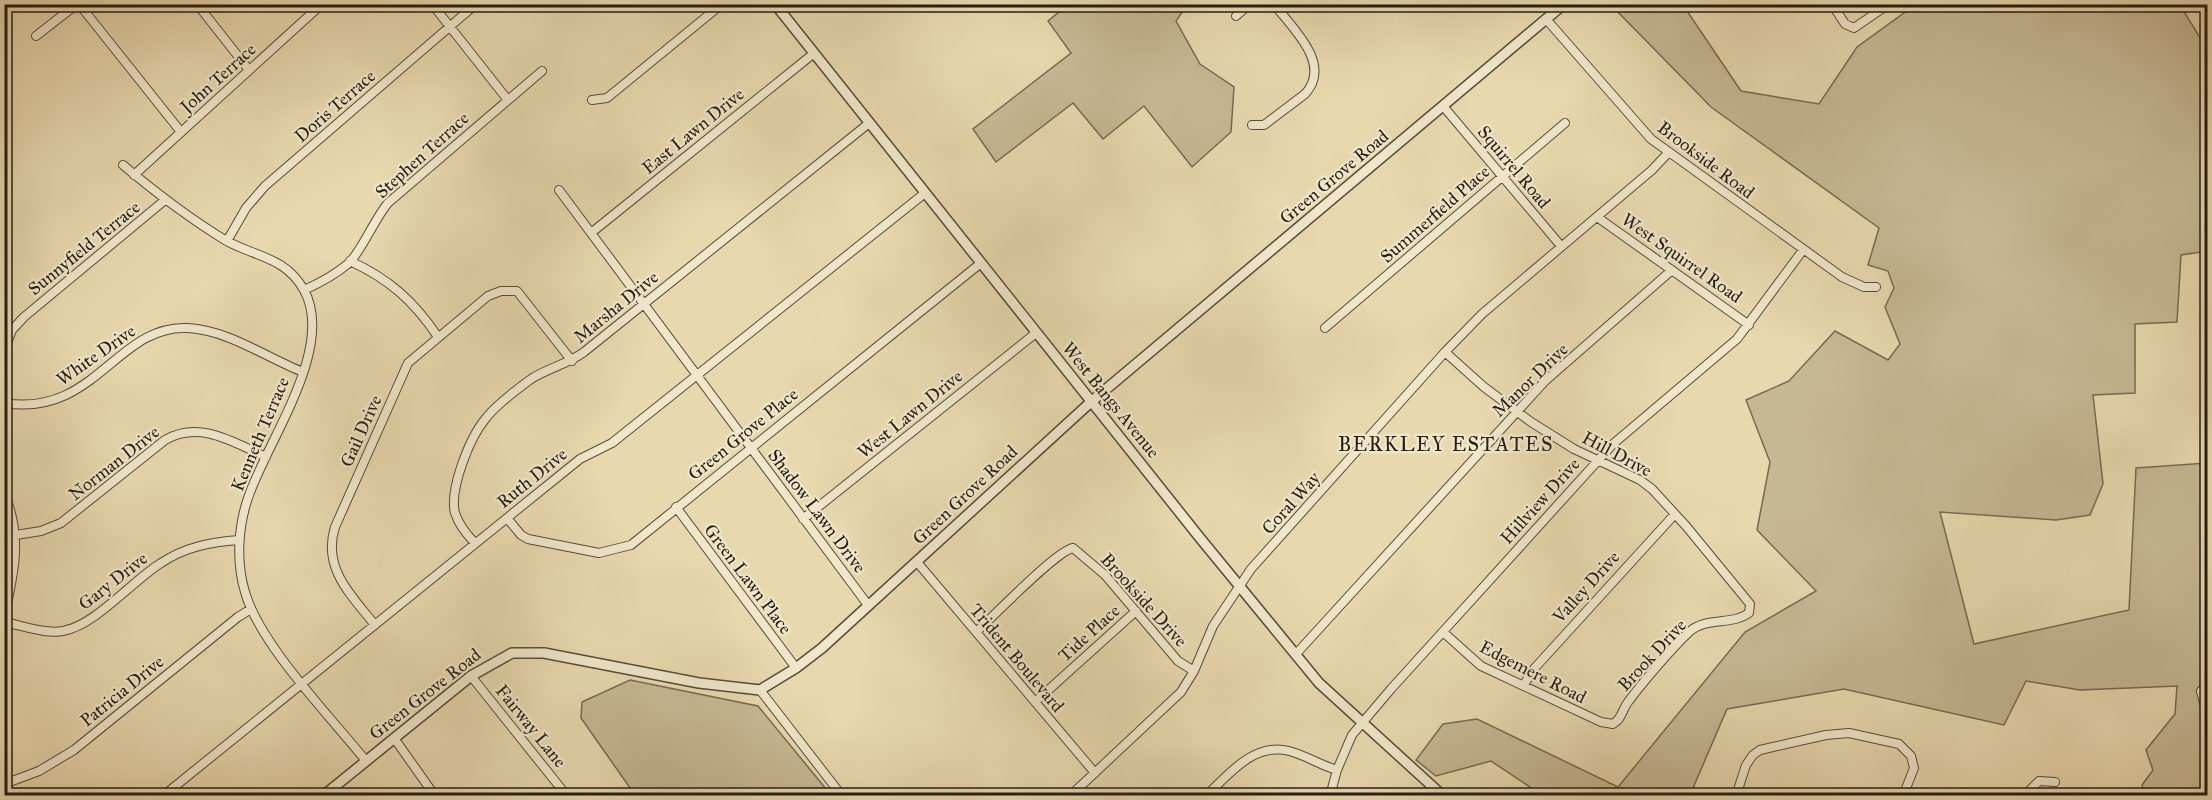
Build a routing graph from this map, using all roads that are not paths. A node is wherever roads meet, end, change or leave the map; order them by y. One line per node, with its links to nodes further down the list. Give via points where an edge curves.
1 (78, 4): 16 (street); 26 (street)
2 (197, 4): 18 (street)
3 (432, 4): 15 (street)
4 (476, 4): 15 (street, Doris Terrace)
5 (722, 4): 21 (street, via 607,98)
6 (775, 4): 17 (street, West Bangs Avenue)
7 (1250, 4): 13 (street)
8 (1274, 4): 25 (street, via 1310,50 1314,65 1312,81 1305,94 1264,125)
9 (1564, 4): 14 (street, Green Grove Road)
10 (1832, 4): 11 (street, via 1845,24 1854,28)
11 (1889, 4)
12 (318, 6): 18 (street, John Terrace)
13 (1236, 16)
14 (1546, 19): 22 (street, Green Grove Road); 27 (street, Brookside Road, via 1641,130)
15 (450, 27): 20 (street); 36 (street, Doris Terrace, via 265,186 246,208)
16 (36, 36)
17 (813, 54): 24 (street, West Bangs Avenue); 35 (street, East Lawn Drive)
18 (249, 70): 26 (street, John Terrace)
19 (542, 71): 20 (street, Stephen Terrace)
20 (507, 99): 39 (street, Stephen Terrace, via 388,203)
21 (592, 100)
22 (1443, 106): 30 (street, Squirrel Road); 54 (street, Green Grove Road)
23 (1565, 123): 30 (street, Summerfield Place)
24 (868, 124): 32 (street, West Bangs Avenue); 44 (street, Marsha Drive)
25 (1252, 125)
26 (181, 132): 29 (street, John Terrace)
27 (1668, 153): 34 (street, Coral Way); 38 (street, Brookside Road)
28 (123, 165): 29 (street)
29 (134, 175): 33 (street)
30 (1502, 176): 37 (street, Squirrel Road); 46 (street, Summerfield Place)
31 (559, 190): 35 (street, Shadow Lawn Drive)
32 (925, 193): 40 (street, West Bangs Avenue); 53 (street, Ruth Drive)
33 (165, 200): 36 (street); 49 (street, Sunnyfield Terrace, via 24,317 12,330)
34 (1597, 217): 37 (street, Coral Way); 41 (street, West Squirrel Road)
35 (591, 232): 44 (street, Shadow Lawn Drive)
36 (227, 241): 43 (street, via 275,261)
37 (1562, 246): 50 (street, Coral Way, via 1482,314)
38 (1803, 250): 42 (street, Brookside Road, via 1852,282); 45 (street, Hillview Drive)
39 (350, 261): 43 (street, Stephen Terrace); 48 (street, via 395,286)
40 (981, 263): 47 (street, West Bangs Avenue); 57 (street, Green Grove Place)
41 (1672, 270): 45 (street, West Squirrel Road); 56 (street, Manor Drive, via 1545,381)
42 (1876, 287)
43 (304, 290): 52 (street, Kenneth Terrace, via 314,330)
44 (644, 304): 51 (street, Marsha Drive); 53 (street, Shadow Lawn Drive)
45 (1749, 325): 59 (street, Hillview Drive)
46 (1325, 328)
47 (1036, 333): 54 (street, West Bangs Avenue); 64 (street, West Lawn Drive)
48 (438, 337): 51 (street, Gail Drive, via 488,296 512,290 530,304); 76 (street, Gail Drive, via 404,371 333,534 331,554 337,575)
49 (4, 351)
50 (1445, 352): 56 (street, Hill Drive); 69 (street, Coral Way)
51 (572, 361): 67 (street, Marsha Drive, via 531,380 492,411 480,426 454,496 460,524)
52 (303, 372): 55 (street, White Drive, via 217,334 178,329 147,338 67,396 34,404); 58 (street, Kenneth Terrace)
53 (697, 375): 57 (street, Shadow Lawn Drive); 63 (street, Ruth Drive, via 612,443 580,459)
54 (1092, 401): 68 (street, Green Grove Road); 69 (street, West Bangs Avenue)
55 (4, 403)
56 (1516, 412): 59 (street, Hill Drive); 79 (street, Manor Drive)
57 (750, 447): 61 (street, Green Grove Place); 64 (street, Shadow Lawn Drive)
58 (266, 457): 65 (street, Norman Drive, via 207,432 178,433 61,523); 66 (street, Kenneth Terrace, via 247,499)
59 (1597, 460): 62 (street, Hill Drive, via 1640,480); 78 (street, Hillview Drive)
60 (4, 493): 65 (street)
61 (676, 507): 63 (street, Green Grove Place, via 640,540 609,552 528,538); 80 (street, Green Lawn Place)
62 (1675, 514): 71 (street, Hill Drive, via 1746,597); 85 (street, Valley Drive, via 1532,670)
63 (507, 518): 67 (street, Ruth Drive)
64 (803, 519): 70 (street, Shadow Lawn Drive)
65 (16, 535): 74 (street, via 15,567)
66 (239, 540): 72 (street, Kenneth Terrace, via 241,572); 75 (street, Gary Drive, via 201,545 167,558 70,630 47,631)
67 (475, 543): 76 (street, Ruth Drive)
68 (917, 562): 70 (street, Green Grove Road); 77 (street, Trident Boulevard)
69 (1240, 585): 79 (street, West Bangs Avenue); 81 (street, Coral Way, via 1213,626)
70 (868, 605): 80 (street, Green Grove Road)
71 (1749, 608): 89 (street, Brook Drive, via 1749,613 1740,618 1707,622 1689,633 1629,700)
72 (251, 609): 83 (street, Kenneth Terrace, via 269,641); 96 (street, Patricia Drive, via 64,756 39,771)
73 (1136, 611): 77 (street, Brookside Drive, via 1105,575 1073,548 1058,557); 81 (street, Brookside Drive, via 1178,661); 87 (street, Tide Place)
74 (4, 617)
75 (4, 622)
76 (375, 625): 83 (street, Ruth Drive)
77 (976, 632): 87 (street, Trident Boulevard)
78 (1443, 632): 85 (street, Edgemere Road, via 1476,663); 90 (street, Hillview Drive)
79 (1296, 654): 90 (street, West Bangs Avenue, via 1331,696)
80 (795, 668): 86 (street, Green Grove Road)
81 (1194, 671): 94 (street, Coral Way, via 1181,692)
82 (471, 676): 86 (street, Green Grove Road, via 506,655 526,651 699,683); 91 (street, Green Grove Road); 100 (street, Fairway Lane)
83 (303, 683): 92 (street, Kenneth Terrace); 97 (street, Ruth Drive)
84 (2208, 684): 88 (street, via 2201,691)
85 (1524, 685): 89 (street, Edgemere Road, via 1601,722)
86 (760, 690): 101 (street)
87 (1035, 702): 94 (street, Trident Boulevard)
88 (2208, 719)
89 (1617, 722)
90 (1361, 723): 93 (street, Hillview Drive); 105 (street, West Bangs Avenue)
91 (394, 738): 92 (street, Green Grove Road); 99 (street)
92 (366, 761): 98 (street, Green Grove Road)
93 (1337, 770): 103 (street, via 1287,751 1263,751 1246,759); 104 (street, Hillview Drive)
94 (1095, 773): 102 (street, Coral Way)
95 (2055, 782): 108 (street, via 2039,781)
96 (4, 784)
97 (163, 795)
98 (323, 795)
99 (435, 795)
100 (567, 795)
101 (842, 795)
102 (1070, 795)
103 (1206, 795)
104 (1330, 795)
105 (1443, 795)
106 (1736, 795): 107 (street, via 1746,765 1760,750 1849,733 1899,744 1907,750 1914,768)
107 (1903, 795)
108 (2024, 795)

